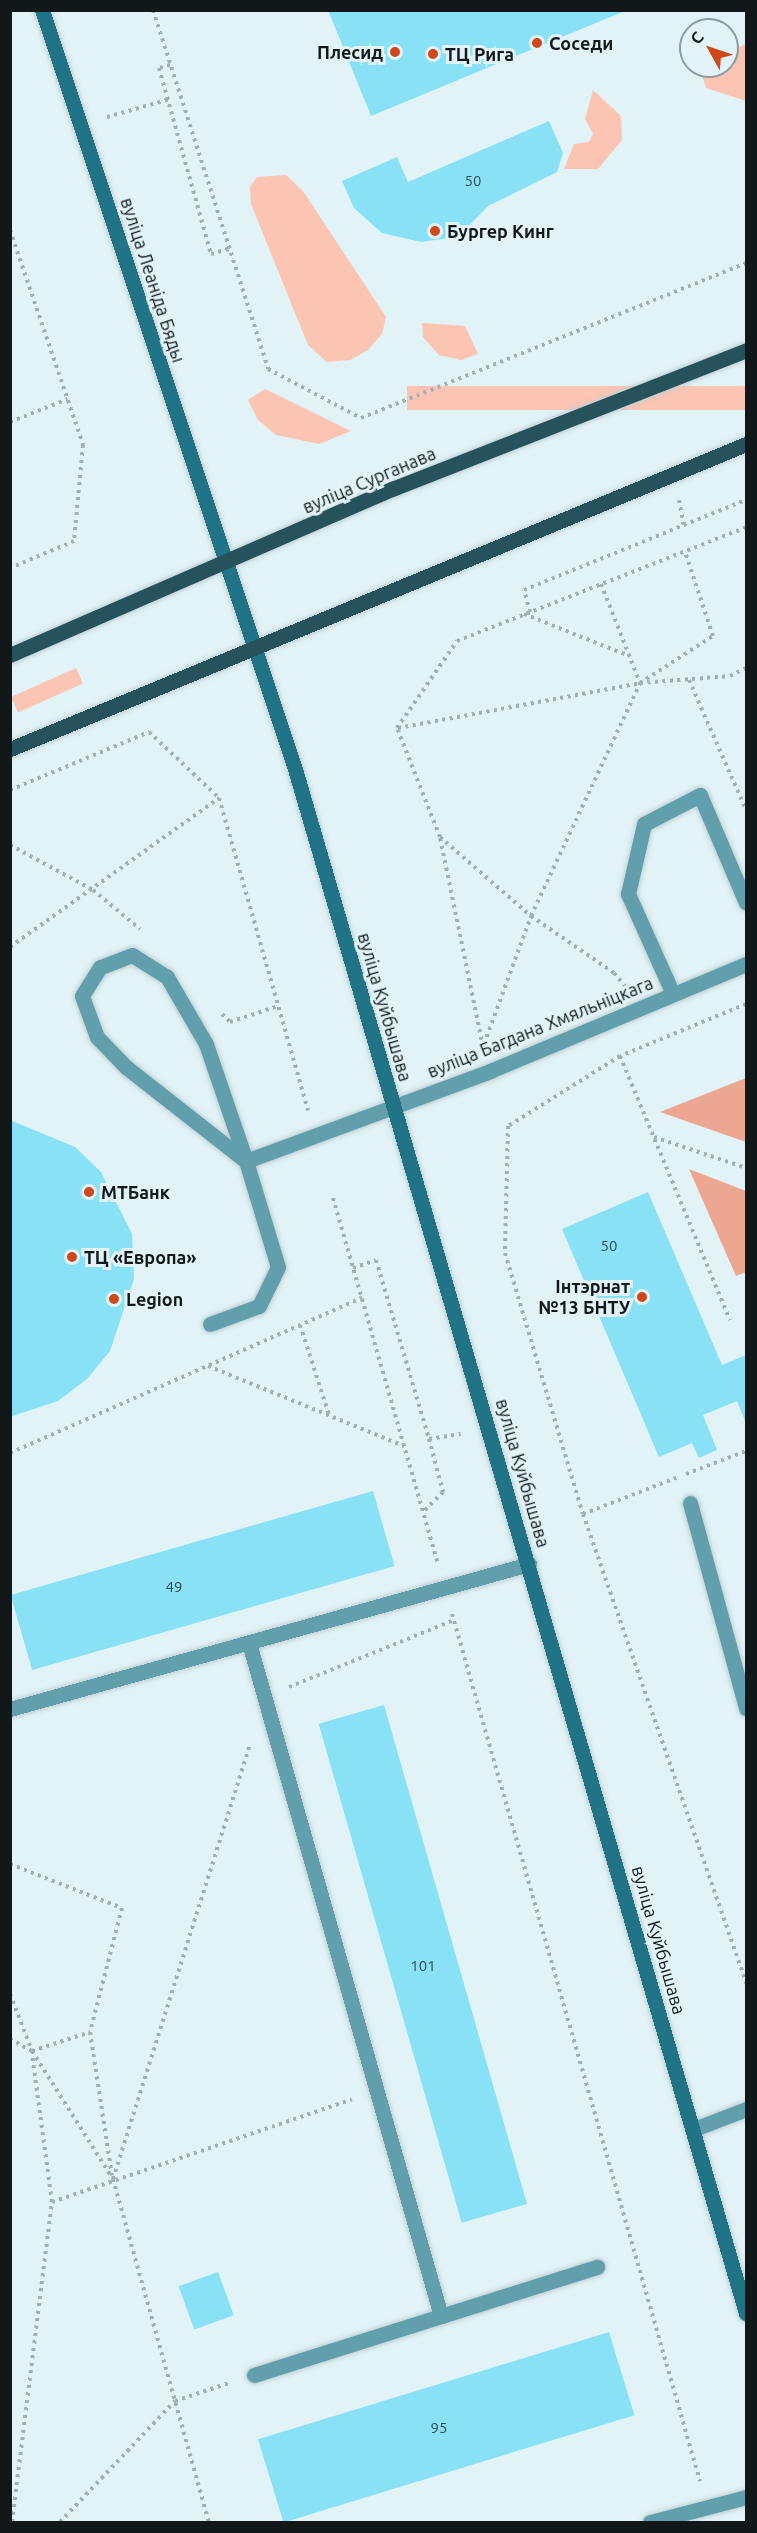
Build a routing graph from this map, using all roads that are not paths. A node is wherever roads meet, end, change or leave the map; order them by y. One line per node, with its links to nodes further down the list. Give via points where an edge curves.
1 (42, 10): 4 (main road, вуліца Леаніда Бяды)
2 (747, 350): 4 (main road, вуліца Сурганава, via 392,489)
3 (747, 444): 5 (main road)
4 (226, 562): 5 (main road, вуліца Леаніда Бяды); 6 (main road, вуліца Сурганава)
5 (255, 647): 7 (main road); 11 (main road, вуліца Куйбышава)
6 (10, 656)
7 (10, 749)
8 (747, 903): 10 (street, via 700,795 644,824 627,894)
9 (747, 964): 10 (street, вуліца Багдана Хмяльніцкага)
10 (673, 994): 11 (street, вуліца Багдана Хмяльніцкага)
11 (394, 1104): 12 (street, вуліца Багдана Хмяльніцкага); 15 (main road, вуліца Куйбышава)
12 (246, 1161): 12 (street, via 206,1044 167,977 132,955 100,967 82,996 97,1037 126,1067); 13 (street, via 278,1267 259,1306)
13 (210, 1324)
14 (690, 1503): 18 (street)
15 (529, 1564): 16 (street); 20 (main road, вуліца Куйбышава)
16 (249, 1643): 17 (street); 23 (street)
17 (10, 1708)
18 (747, 1708)
19 (747, 2109): 20 (street)
20 (694, 2129): 22 (main road, вуліца Куйбышава)
21 (597, 2266): 23 (street)
22 (747, 2313)
23 (441, 2316): 24 (street)
24 (254, 2375)
25 (747, 2497): 26 (street)
26 (650, 2523)

